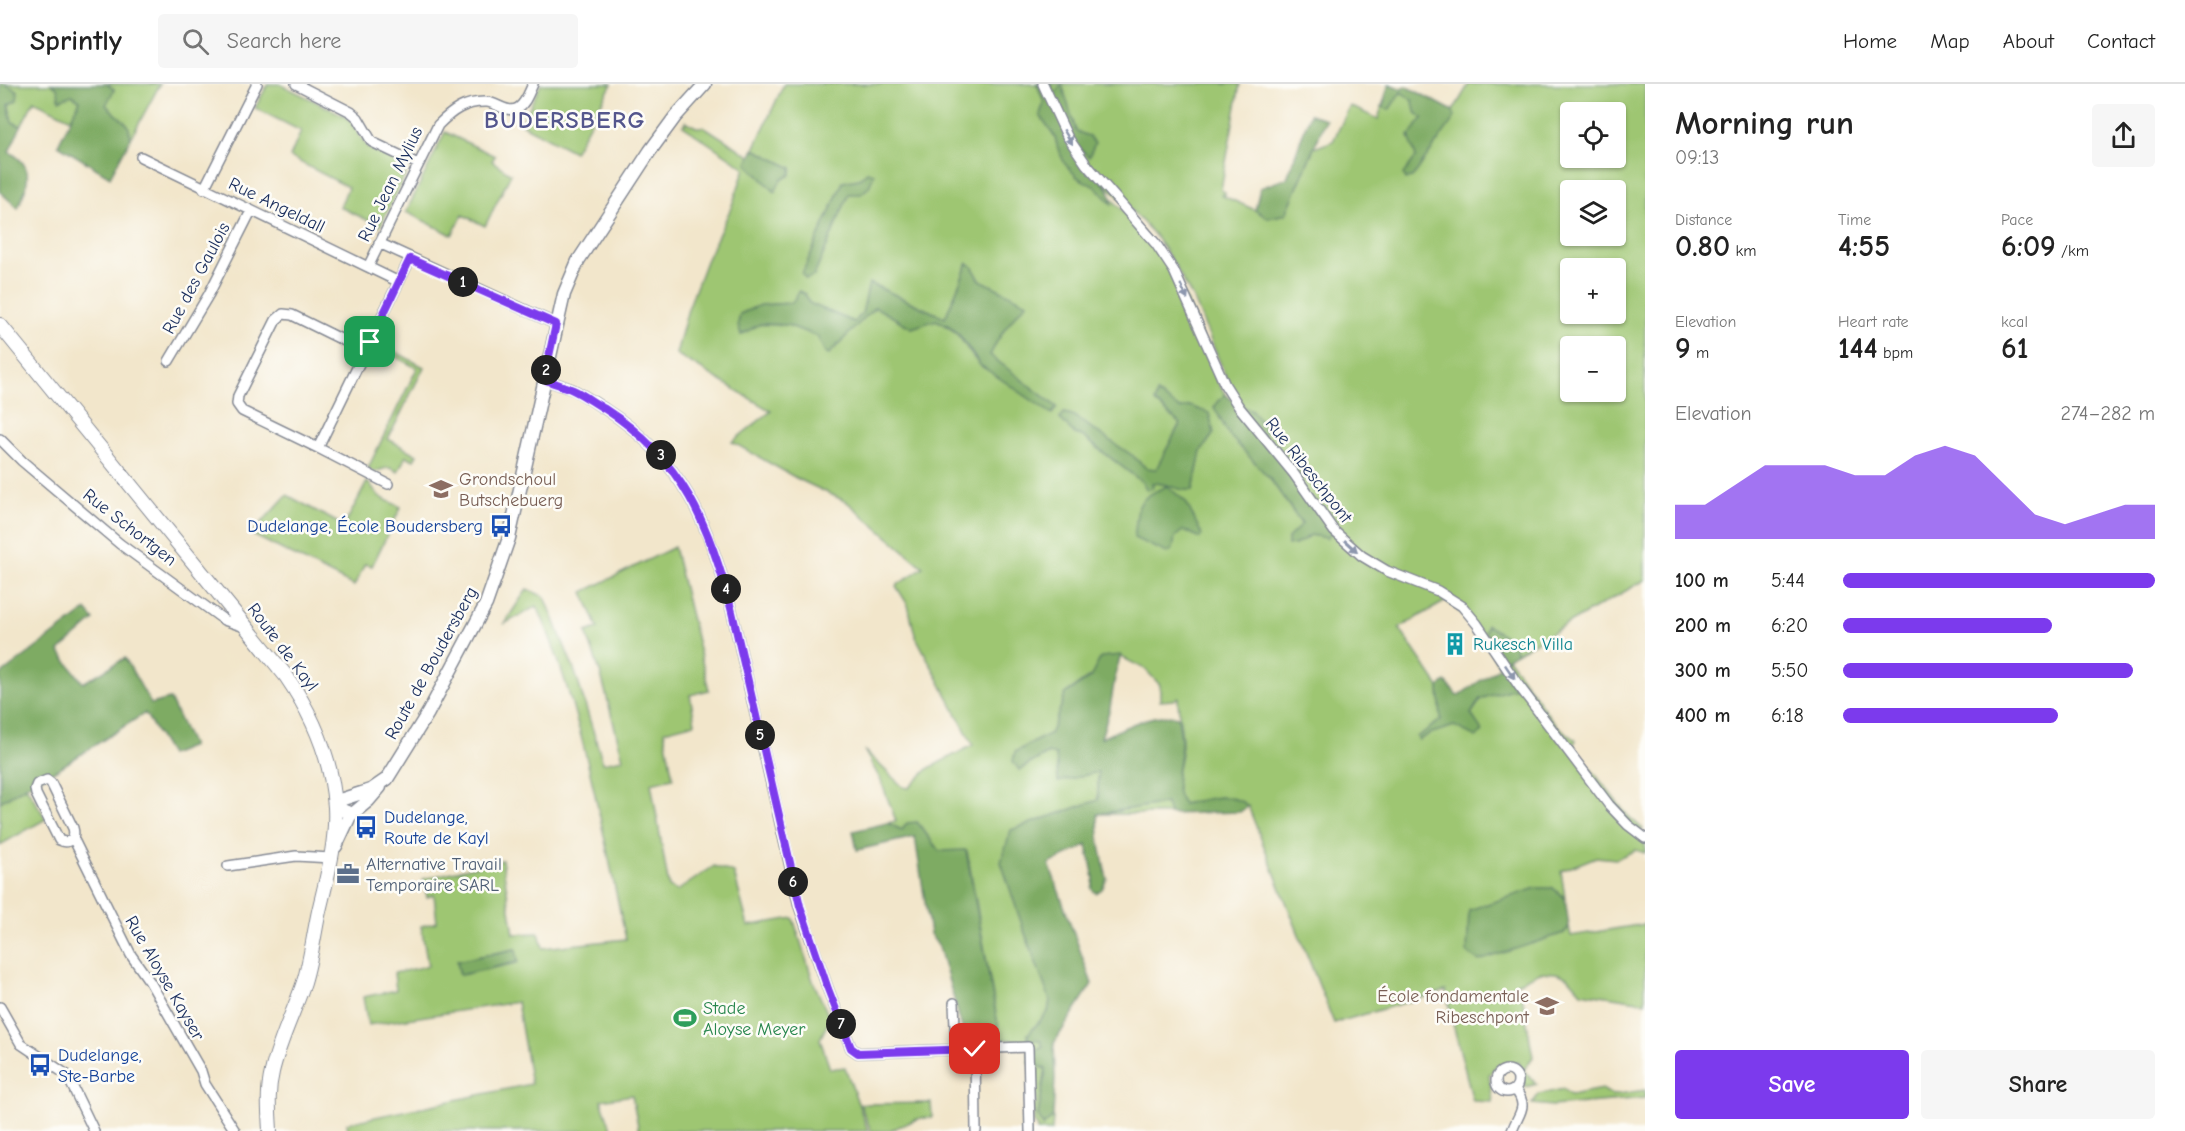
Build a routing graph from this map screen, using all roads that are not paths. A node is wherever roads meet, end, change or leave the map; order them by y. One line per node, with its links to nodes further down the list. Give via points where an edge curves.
1 (257, 84): 8 (street)
2 (296, 84): 7 (street, via 351,112 372,142)
3 (533, 84): 7 (street, Rue Jean Mylius, via 517,109 488,102 452,111 438,125)
4 (705, 84): 14 (main road, Route de Boudersberg, via 667,127 578,261)
5 (1043, 84): 27 (street, Rue Ribeschpont, one-way to 27, via 1067,136 1086,164 1156,244 1174,271 1225,385 1239,407 1334,531 1362,556 1462,606 1609,805)
6 (141, 157): 8 (street, Rue Angeldall)
7 (418, 164): 10 (street, Rue Jean Mylius)
8 (204, 189): 9 (street, Rue Angeldall)
9 (251, 211): 12 (street, Rue Angeldall); 17 (street, Rue des Gaulois)
10 (379, 243): 11 (street); 12 (street, Rue Jean Mylius)
11 (410, 259): 13 (street); 14 (street)
12 (368, 267): 13 (street, Rue Angeldall)
13 (399, 282): 16 (street)
14 (556, 324): 18 (main road, Route de Boudersberg)
15 (0, 325): 22 (main road, Route de Kayl)
16 (365, 351): 20 (street); 20 (street, via 283,314 276,320 237,396 242,411)
17 (170, 361)
18 (544, 379): 23 (main road, Route de Boudersberg, via 509,538 486,604 428,713); 34 (street, via 575,391 641,436 683,484 705,527 732,612 800,906 851,1048 858,1053)
19 (0, 439): 22 (street, Rue Schortgen, via 120,544 224,620)
20 (318, 448): 21 (street)
21 (388, 484)
22 (248, 628): 24 (main road, Route de Kayl, via 286,676 308,712 319,738)
23 (387, 779): 24 (main road, Route de Boudersberg, via 343,799); 25 (main road)
24 (335, 807): 25 (main road); 28 (main road, Route de Kayl)
25 (352, 814): 28 (main road)
26 (73, 838): 26 (street, Rue Aloyse Kayser, via 64,842 56,835 36,794 41,781 51,783 73,828); 37 (street, Rue Aloyse Kayser, via 131,955)
27 (1645, 838)
28 (331, 858): 29 (street, via 296,856); 38 (main road, Route de Kayl, via 305,979 272,1071 268,1100)
29 (228, 866)
30 (954, 1003): 34 (street)
31 (0, 1007): 32 (street)
32 (3, 1019): 36 (street, via 21,1044 67,1075)
33 (975, 1049): 34 (street); 39 (street); 40 (street, via 1028,1047)
34 (956, 1050)
35 (1515, 1089): 41 (street, via 1523,1105)
36 (94, 1131)
37 (235, 1131)
38 (270, 1131)
39 (976, 1131)
40 (1030, 1131)
41 (1512, 1131)

